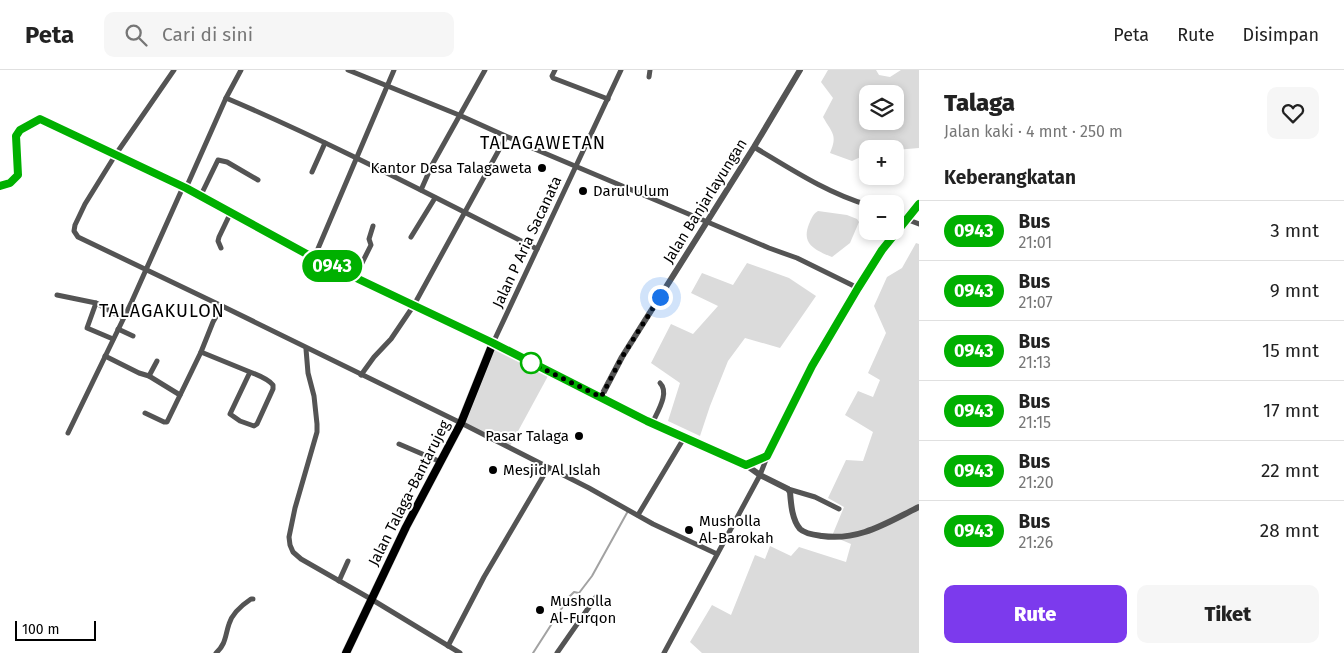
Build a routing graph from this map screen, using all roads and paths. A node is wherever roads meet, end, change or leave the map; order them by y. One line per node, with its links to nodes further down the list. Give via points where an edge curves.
1 (174, 70): 18 (street)
2 (241, 70): 12 (street)
3 (348, 70): 11 (street)
4 (394, 70): 11 (street)
5 (485, 70): 14 (street)
6 (555, 70): 13 (street, via 553,78)
7 (621, 70): 13 (street, Jalan P Aria Sacanata)
8 (650, 70): 10 (street)
9 (798, 71): 17 (street, Jalan Banjarlayungan)
10 (649, 77)
11 (388, 85): 14 (street); 19 (street)
12 (226, 98): 16 (street); 24 (street)
13 (608, 100): 20 (street, Jalan P Aria Sacanata)
14 (459, 115): 15 (street); 25 (street)
15 (506, 137): 20 (street); 31 (street)
16 (326, 143): 19 (street); 21 (street)
17 (754, 147): 28 (street, via 829,191); 33 (street, Jalan Banjarlayungan)
18 (116, 154): 23 (main road, via 40,119 18,132 18,175 10,183); 24 (main road); 40 (street, via 85,204 74,231 82,240)
19 (356, 158): 25 (street); 39 (street)
20 (576, 166): 33 (street); 38 (street, Jalan P Aria Sacanata)
21 (312, 172)
22 (258, 180): 26 (street, via 220,160 215,163)
23 (0, 186)
24 (184, 188): 26 (main road); 40 (street)
25 (421, 190): 27 (street)
26 (200, 197): 30 (main road)
27 (435, 198): 31 (street); 36 (street)
28 (859, 202)
29 (919, 204): 32 (main road)
30 (231, 212): 37 (street, via 218,240); 39 (main road)
31 (464, 213): 38 (street); 46 (street)
32 (906, 220): 34 (street); 42 (main road)
33 (708, 221): 42 (street, via 797,258); 61 (street, Jalan Banjarlayungan, via 622,357)
34 (919, 224)
35 (373, 226): 41 (street, via 371,245)
36 (411, 237)
37 (221, 248)
38 (537, 249): 51 (street, Jalan P Aria Sacanata)
39 (314, 258): 41 (main road)
40 (145, 270): 45 (street); 47 (street)
41 (355, 277): 46 (main road)
42 (858, 288): 68 (main road, via 812,366)
43 (57, 295): 44 (street)
44 (96, 303): 47 (street); 50 (street, via 87,328)
45 (222, 306): 52 (street); 53 (street)
46 (414, 306): 51 (main road); 57 (street)
47 (123, 318): 48 (street)
48 (118, 330): 49 (street); 50 (street)
49 (133, 336)
50 (113, 339): 54 (street)
51 (493, 343): 61 (main road); 63 (main road, Jalan Talaga-Bantarujeg)
52 (306, 348): 57 (street); 79 (street, via 317,432 295,508 290,545 301,559)
53 (201, 352): 56 (street); 60 (street)
54 (105, 356): 58 (street); 65 (street)
55 (157, 361): 58 (street)
56 (250, 372): 56 (street, via 273,385 254,426 230,414)
57 (361, 375): 63 (street)
58 (149, 376): 60 (street)
59 (660, 383): 64 (street, via 664,386 664,394)
60 (180, 395): 62 (street, via 166,422)
61 (601, 397): 64 (main road)
62 (145, 413)
63 (460, 423): 69 (main road, Jalan Talaga-Bantarujeg); 71 (street)
64 (652, 424): 66 (main road)
65 (68, 433)
66 (684, 438): 70 (main road); 76 (street)
67 (399, 444): 69 (street)
68 (767, 456): 70 (main road); 72 (street)
69 (441, 462): 82 (main road, Jalan Talaga-Bantarujeg)
70 (746, 465): 72 (street)
71 (548, 468): 76 (street); 83 (street)
72 (760, 474): 73 (street); 77 (street)
73 (788, 489): 74 (street, via 799,528 824,536 862,534); 75 (street)
74 (919, 507)
75 (839, 509)
76 (638, 515): 77 (street)
77 (717, 554): 89 (street)
78 (348, 561): 79 (street)
79 (339, 582): 82 (street)
80 (596, 596): 88 (street)
81 (253, 599): 86 (street, via 233,616 226,640)
82 (371, 599): 83 (street); 85 (main road, Jalan Talaga-Bantarujeg)
83 (448, 646): 84 (street)
84 (453, 651): 87 (street)
85 (348, 652)
86 (216, 653)
87 (460, 653)
88 (557, 653)
89 (664, 653)

